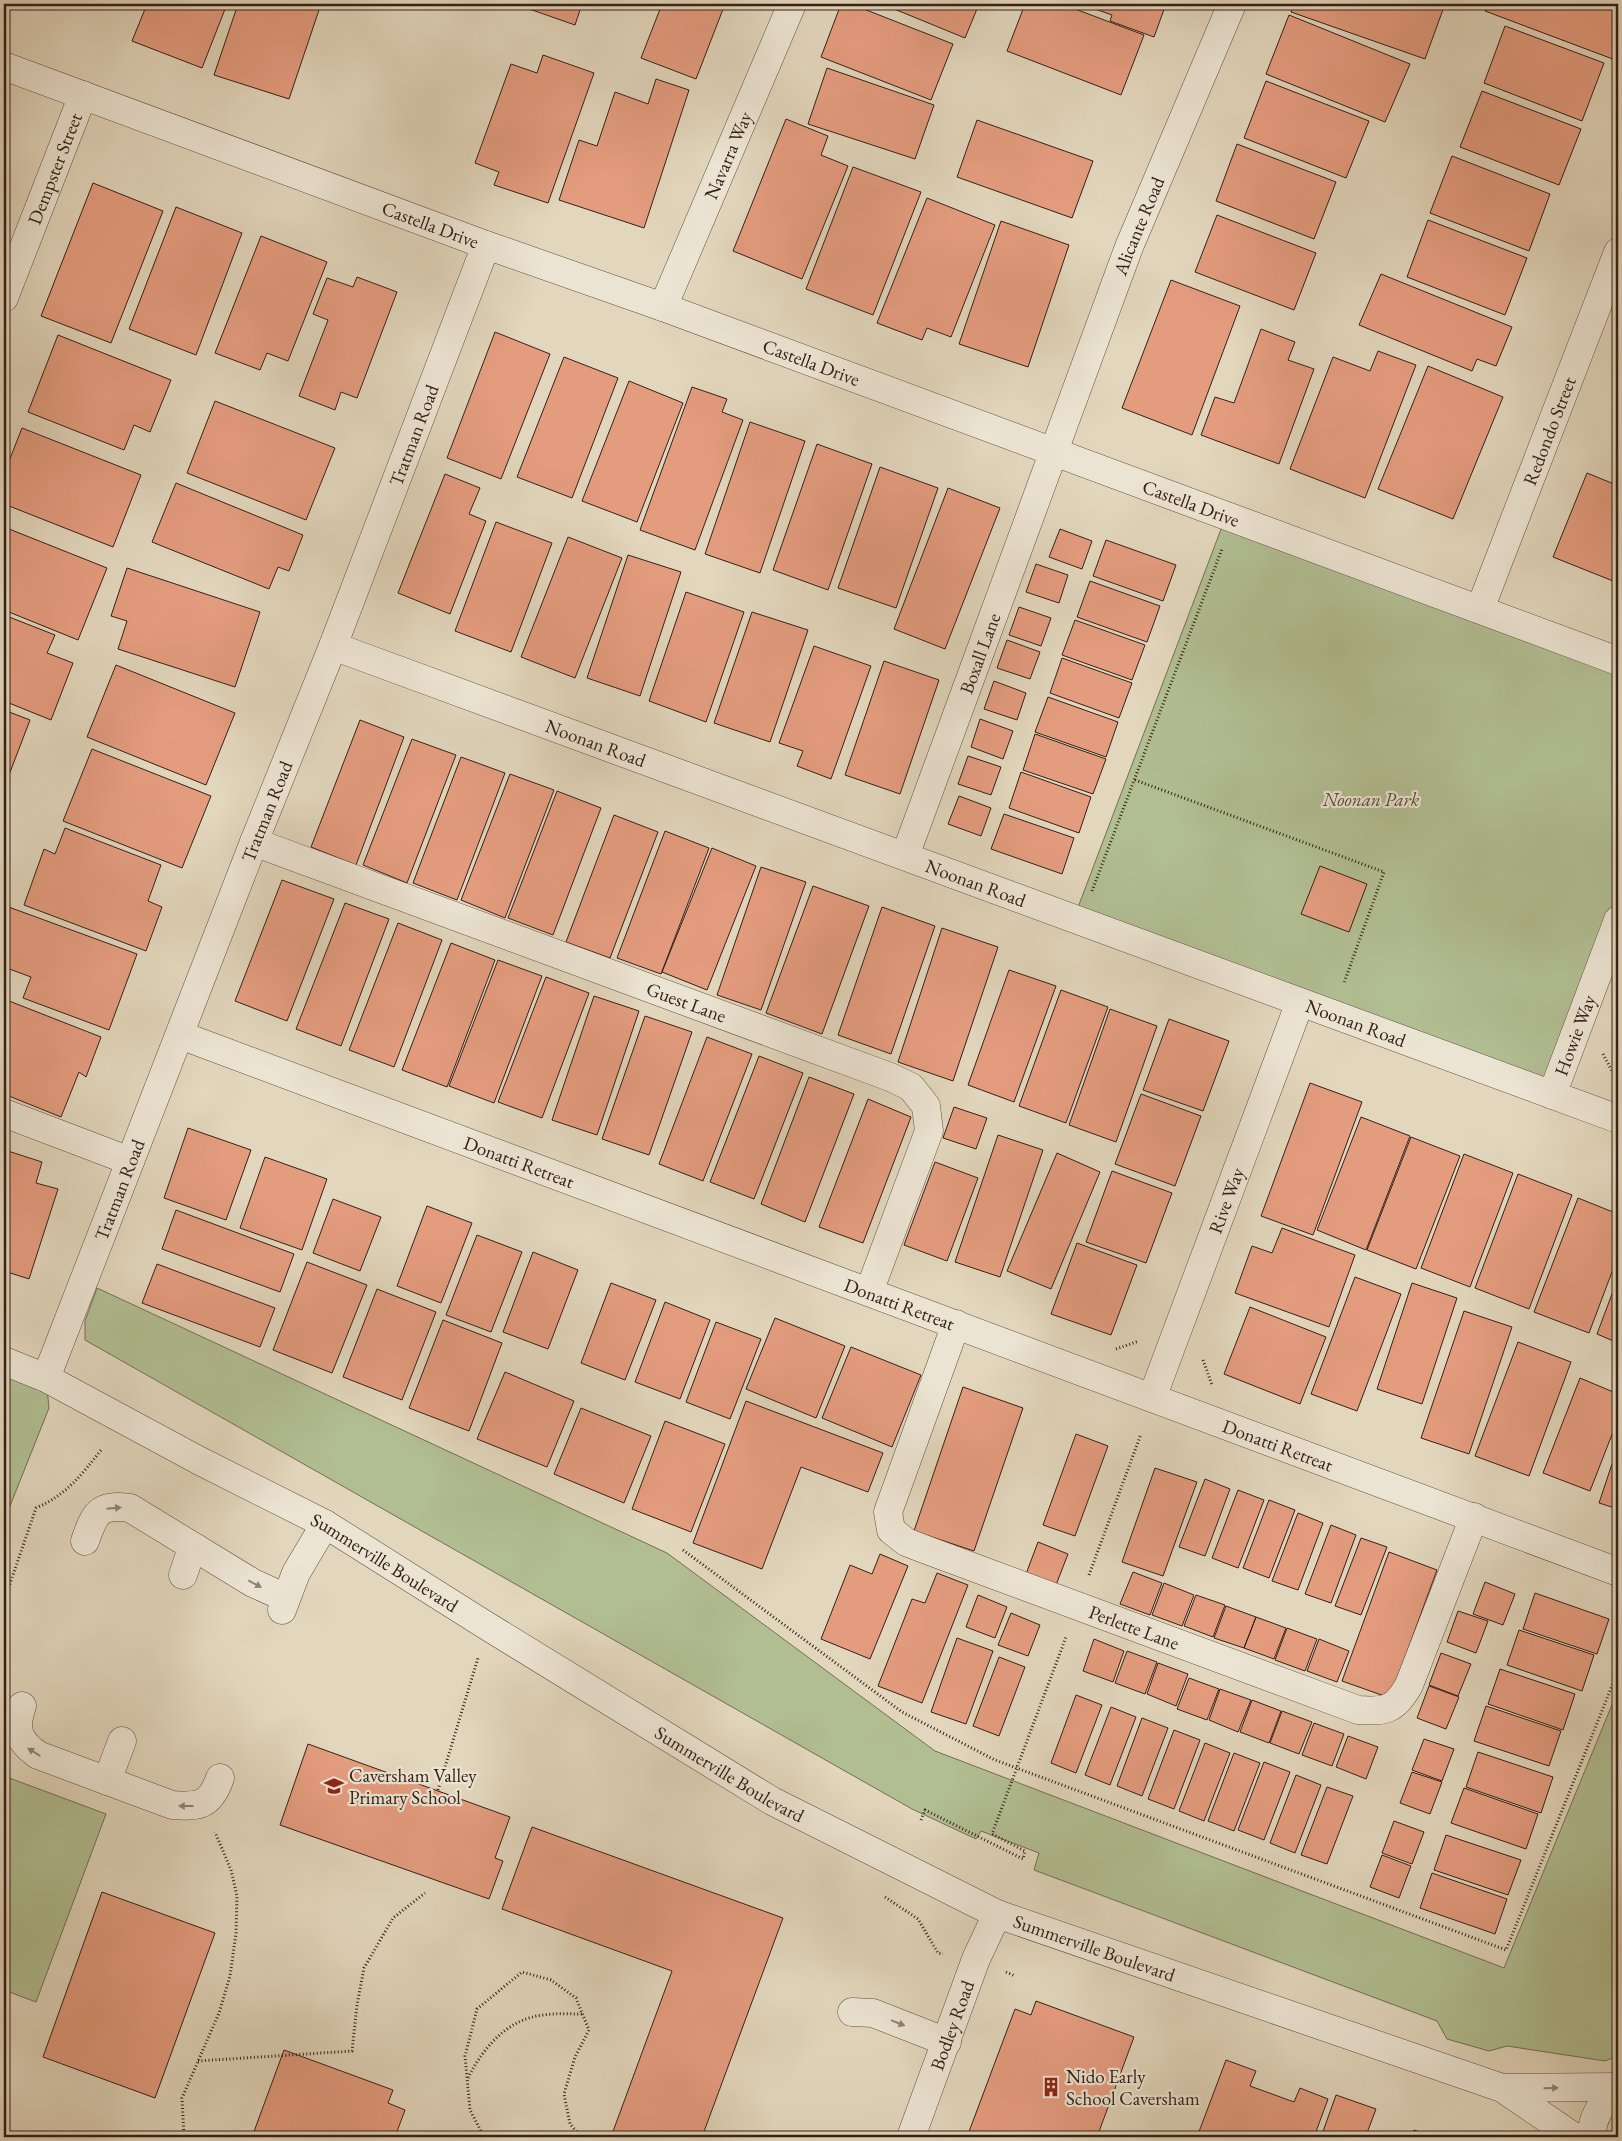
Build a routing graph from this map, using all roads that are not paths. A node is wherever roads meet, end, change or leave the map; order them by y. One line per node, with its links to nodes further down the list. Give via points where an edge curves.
1 (792, 4): 8 (street, Navarra Way)
2 (1232, 4): 9 (street, Alicante Road, via 1129,247)
3 (4, 66): 4 (street, Castella Drive)
4 (83, 95): 5 (street, Castella Drive); 7 (street, Dempster Street)
5 (486, 244): 8 (street, Castella Drive); 11 (street, Tratman Road)
6 (1618, 252): 10 (street, Redondo Street)
7 (4, 298)
8 (662, 307): 9 (street, Castella Drive)
9 (1055, 452): 10 (street, Castella Drive); 14 (street, Boxall Lane)
10 (1480, 610): 12 (street, Castella Drive)
11 (333, 646): 13 (street, Tratman Road); 14 (street, Noonan Road)
12 (1618, 661)
13 (254, 842): 17 (street, Tratman Road); 22 (street, Guest Lane, via 911,1087 926,1106 929,1131)
14 (906, 856): 16 (street, Noonan Road)
15 (1618, 920): 18 (street, Howie Way)
16 (1300, 1002): 18 (street, Noonan Road); 26 (street, Rive Way)
17 (180, 1036): 21 (street, Tratman Road); 22 (street, Donatti Retreat)
18 (1552, 1095): 20 (street, Noonan Road)
19 (4, 1113): 21 (street)
20 (1618, 1119)
21 (130, 1161): 25 (street, Tratman Road)
22 (869, 1292): 23 (street, Donatti Retreat)
23 (956, 1324): 26 (street, Donatti Retreat); 27 (street, Perlette Lane, via 888,1512 891,1530 906,1542 942,1556 1358,1710 1376,1711 1389,1709 1401,1699 1409,1685)
24 (4, 1361): 25 (street, Summerville Boulevard)
25 (46, 1378): 28 (street, Summerville Boulevard)
26 (1152, 1398): 27 (street, Donatti Retreat)
27 (1474, 1518): 31 (street, Donatti Retreat)
28 (325, 1524): 30 (street, one-way to 28, via 284,1604 296,1573); 37 (street, Summerville Boulevard, via 772,1801)
29 (85, 1541): 30 (street, one-way to 30, via 100,1510 114,1506 130,1508)
30 (196, 1548): 32 (street)
31 (1618, 1572)
32 (183, 1575)
33 (22, 1706): 36 (street, one-way to 33, via 38,1755 25,1745 18,1732)
34 (122, 1741): 36 (street)
35 (220, 1778): 36 (street, one-way to 36, via 207,1802 192,1807 172,1805)
36 (107, 1781)
37 (997, 1914): 39 (street, Bodley Road, via 976,1959); 41 (street, Summerville Boulevard)
38 (852, 2012): 39 (street, one-way to 39, via 873,2013)
39 (947, 2042): 42 (street, Bodley Road)
40 (1618, 2087): 41 (street, Summerville Boulevard, one-way to 40); 44 (street, via 1597,2114)
41 (1502, 2088): 43 (street, Summerville Boulevard)
42 (911, 2137)
43 (1574, 2137)
44 (1592, 2137)

